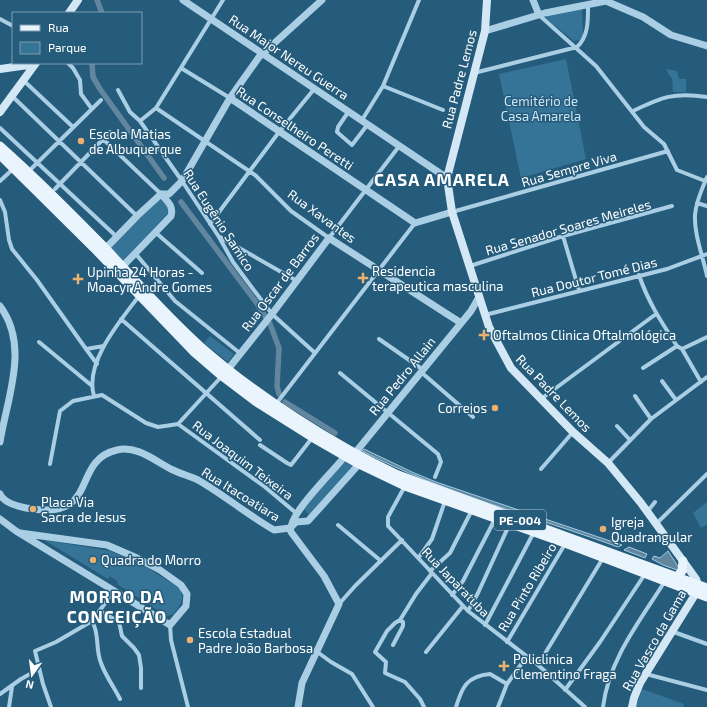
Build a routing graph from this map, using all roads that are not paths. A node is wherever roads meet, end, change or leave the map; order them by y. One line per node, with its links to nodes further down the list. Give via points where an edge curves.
1 (183, 0): 12 (street, Rua Major Nereu Guerra)
2 (223, 0): 12 (street)
3 (322, 0): 17 (street)
4 (419, 0): 24 (street)
5 (487, 0): 14 (main road, Rua Padre Lemos)
6 (533, 0): 10 (street)
7 (76, 1): 9 (main road)
8 (588, 4): 10 (street); 15 (street, via 609,2 671,35); 16 (street, via 587,30)
9 (70, 12)
10 (539, 15): 14 (street); 16 (street)
11 (0, 19): 13 (street)
12 (211, 19): 17 (street, Rua Major Nereu Guerra); 20 (street)
13 (12, 25)
14 (485, 31): 22 (main road, Rua Padre Lemos)
15 (707, 46)
16 (577, 47): 22 (street); 35 (street)
17 (262, 53): 25 (street, Rua Major Nereu Guerra); 29 (street)
18 (35, 64): 21 (main road); 23 (main road)
19 (69, 64): 32 (street, via 80,80 80,94)
20 (181, 68): 29 (street, Rua Conselheiro Peretti); 31 (street)
21 (0, 69)
22 (474, 73): 55 (main road, Rua Padre Lemos)
23 (23, 80): 27 (main road); 39 (street)
24 (383, 86): 33 (street); 38 (street)
25 (316, 88): 34 (street, Rua Major Nereu Guerra); 42 (street)
26 (118, 90): 37 (street, Rua Eugênio Samico, via 130,112)
27 (11, 95): 36 (main road); 45 (street)
28 (707, 97): 35 (street, via 673,95 652,101)
29 (230, 98): 42 (street, Rua Conselheiro Peretti); 44 (street)
30 (101, 100): 32 (street)
31 (156, 108): 37 (street); 44 (street, Rua Xavantes)
32 (92, 109): 39 (street)
33 (443, 110)
34 (349, 111): 38 (street, Rua Major Nereu Guerra); 38 (street, via 336,132 352,145)
35 (633, 111): 48 (street, via 644,127 664,144)
36 (0, 112)
37 (140, 121): 59 (street, Rua Eugênio Samico)
38 (365, 122): 46 (street, Rua Major Nereu Guerra)
39 (73, 127): 45 (street)
40 (0, 128): 51 (street)
41 (110, 132): 43 (street)
42 (279, 132): 54 (street); 61 (street, Rua Conselheiro Peretti)
43 (103, 139): 50 (street); 62 (street)
44 (204, 140): 54 (street, Rua Xavantes); 59 (street)
45 (59, 141): 50 (street); 51 (street)
46 (400, 144): 55 (street, Rua Major Nereu Guerra); 61 (street, Rua Oscar de Barros)
47 (0, 146): 76 (main road, PE-004)
48 (668, 151): 56 (street, via 677,170); 67 (street, Rua Sempre Viva)
49 (0, 155): 52 (main road, PE-004)
50 (82, 161): 58 (street); 68 (street)
51 (37, 163): 53 (street); 58 (street)
52 (14, 168): 57 (street); 88 (main road, PE-004)
53 (32, 168)
54 (249, 171): 70 (street); 75 (street, Rua Xavantes, via 291,212)
55 (447, 178): 67 (main road, Rua Padre Lemos)
56 (706, 179): 64 (street)
57 (0, 181)
58 (60, 184): 60 (street); 73 (street)
59 (180, 184): 62 (street, via 169,194); 70 (street, Rua Eugênio Samico)
60 (55, 190)
61 (366, 190): 69 (street, Rua Conselheiro Peretti); 75 (street, Rua Oscar de Barros)
62 (161, 194): 68 (street); 71 (street, via 171,205 172,214)
63 (0, 200): 102 (street, via 7,218 12,249 38,280)
64 (697, 203): 66 (street); 79 (street, via 696,228)
65 (672, 206): 72 (street, Rua Senador Soares Meireles)
66 (707, 206)
67 (452, 212): 69 (street); 81 (main road, Rua Padre Lemos)
68 (137, 216): 73 (street)
69 (415, 223): 82 (street)
70 (210, 224): 74 (street, Rua Eugênio Samico)
71 (155, 231): 77 (street); 83 (street)
72 (564, 236): 81 (street, Rua Senador Soares Meireles); 87 (street)
73 (117, 237): 76 (street)
74 (219, 237): 86 (street); 93 (street, Rua Eugênio Samico, via 233,262)
75 (329, 238): 82 (street, Rua Xavantes); 86 (street, Rua Oscar de Barros)
76 (105, 249): 80 (main road, PE-004)
77 (135, 253): 80 (street); 105 (street, via 178,304)
78 (707, 254): 79 (street, Rua Doutor Tomé Dias)
79 (702, 256): 84 (street, Rua Doutor Tomé Dias, via 667,269); 85 (street)
80 (122, 266): 109 (main road, PE-004)
81 (469, 266): 89 (main road, Rua Padre Lemos)
82 (379, 270): 96 (street, Rua Xavantes); 104 (street)
83 (202, 273)
84 (639, 275): 87 (street, Rua Doutor Tomé Dias); 92 (street, via 647,299)
85 (707, 276)
86 (297, 281): 93 (street, Rua Oscar de Barros)
87 (579, 290): 94 (street, Rua Doutor Tomé Dias)
88 (139, 296): 95 (street); 109 (main road, PE-004, via 193,351)
89 (479, 296): 91 (street, Rua Pedro Allain); 94 (main road, Rua Padre Lemos)
90 (0, 306): 129 (street, via 10,322 15,344 11,388)
91 (468, 314): 94 (street, via 474,312); 96 (street, Rua Pedro Allain)
92 (656, 314): 101 (street); 118 (street)
93 (271, 315): 104 (street, Rua Eugênio Samico); 105 (street, Rua Oscar de Barros)
94 (485, 315): 118 (main road, Rua Padre Lemos, via 502,353 512,368)
95 (121, 319): 100 (street); 115 (street)
96 (461, 323): 108 (street, Rua Pedro Allain)
97 (707, 337): 103 (street)
98 (379, 340): 108 (street)
99 (39, 342): 114 (street)
100 (104, 346): 102 (street); 106 (street)
101 (677, 346): 103 (street); 107 (street)
102 (86, 349): 106 (street)
103 (682, 349): 113 (street)
104 (315, 353): 120 (street)
105 (241, 354): 109 (street, Rua Oscar de Barros)
106 (97, 364): 114 (street)
107 (643, 368)
108 (421, 371): 121 (street, Rua Pedro Allain); 122 (street)
109 (225, 373): 115 (street); 120 (main road, PE-004); 127 (main road, PE-004)
110 (340, 373): 121 (street)
111 (707, 377): 113 (street)
112 (662, 382): 119 (street)
113 (701, 382): 119 (street)
114 (91, 386): 116 (street)
115 (205, 393): 124 (street); 127 (street, via 287,464 291,465)
116 (94, 396): 124 (street, via 102,395 152,426); 134 (street, via 73,401 60,411)
117 (635, 396): 123 (street)
118 (541, 399): 126 (main road, Rua Padre Lemos)
119 (676, 400): 123 (street)
120 (276, 404): 130 (main road, PE-004)
121 (388, 412): 130 (street, Rua Pedro Allain); 137 (street, via 438,454 441,460)
122 (473, 417)
123 (651, 419): 128 (street)
124 (178, 424): 144 (street, Rua Joaquim Teixeira, via 266,487)
125 (617, 426): 128 (street)
126 (573, 432): 133 (main road, Rua Padre Lemos); 135 (street)
127 (312, 437): 131 (main road, PE-004)
128 (630, 440): 133 (street)
129 (0, 442)
130 (356, 453): 132 (main road, PE-004)
131 (345, 456): 132 (main road, PE-004); 144 (street)
132 (362, 461): 138 (main road, PE-004); 147 (street); 162 (main road, PE-004, via 424,486)
133 (608, 463): 143 (main road, Rua Padre Lemos, via 637,492)
134 (50, 464)
135 (540, 469)
136 (707, 474): 149 (street)
137 (435, 477)
138 (405, 486): 140 (main road, PE-004); 154 (street, Rua Japaratuba, via 387,521 388,526)
139 (0, 496): 151 (street, Rua Itacoatiara, via 27,508 65,508 75,501 98,459 111,452 130,449 198,480 274,530)
140 (445, 501): 142 (main road, PE-004); 156 (street, via 432,539)
141 (655, 502): 143 (street)
142 (472, 510): 145 (main road, PE-004); 160 (street, via 450,553)
143 (647, 512): 149 (main road, Rua Padre Lemos)
144 (296, 513): 147 (street); 151 (street)
145 (496, 518): 148 (main road, PE-004); 166 (street, via 464,581)
146 (1, 522): 153 (street)
147 (306, 522): 151 (street, via 296,522)
148 (510, 523): 152 (main road, PE-004); 171 (street)
149 (656, 524): 159 (main road, Rua Padre Lemos)
150 (338, 525): 158 (street)
151 (290, 528): 168 (street, via 324,576)
152 (534, 532): 155 (main road, PE-004); 175 (street)
153 (20, 533): 165 (street); 174 (street, via 107,545 160,570 181,585 187,594 186,606)
154 (402, 540): 156 (street, Rua Japaratuba); 158 (street)
155 (565, 543): 157 (main road, PE-004); 177 (street, Rua Pinto Ribeiro)
156 (419, 557): 160 (street, Rua Japaratuba)
157 (603, 558): 161 (main road, PE-004); 183 (street)
158 (382, 561): 168 (street)
159 (684, 561): 162 (main road, via 682,571); 164 (main road, Rua Padre Lemos)
160 (431, 572): 166 (street, Rua Japaratuba); 172 (street)
161 (645, 574): 163 (main road, PE-004); 189 (street)
162 (677, 577): 164 (main road, PE-004)
163 (665, 581): 164 (main road, PE-004); 202 (street, via 620,653)
164 (702, 587): 167 (main road, PE-004); 176 (main road, Rua Vasco da Gama)
165 (114, 591): 170 (street); 174 (street)
166 (452, 594): 169 (street, Rua Japaratuba)
167 (707, 597)
168 (339, 604): 180 (street)
169 (463, 606): 171 (street, Rua Japaratuba); 181 (street)
170 (100, 611): 173 (street); 188 (street, via 119,622 122,636 139,655)
171 (468, 611): 175 (street, Rua Japaratuba)
172 (400, 620): 179 (street, via 404,623); 198 (street, via 390,628 375,653 387,663 385,673 405,682)
173 (92, 621): 184 (street, via 35,651); 192 (street, via 96,627 97,650 101,664)
174 (170, 625): 195 (street, via 171,640)
175 (485, 625): 177 (street, Rua Japaratuba)
176 (671, 631): 178 (street); 185 (main road, Rua Vasco da Gama)
177 (507, 642): 182 (street, Rua Japaratuba)
178 (707, 644)
179 (394, 645)
180 (316, 651): 196 (street, via 302,683); 197 (street, via 352,674)
181 (426, 652)
182 (526, 656): 183 (street, Rua Japaratuba); 186 (street)
183 (538, 666): 189 (street, Rua Japaratuba)
184 (39, 669): 187 (street); 194 (street)
185 (646, 674): 190 (street); 203 (main road, Rua Vasco da Gama, via 636,692)
186 (507, 684): 199 (street, via 490,674 470,681 463,687); 200 (street)
187 (12, 687): 191 (street); 193 (street)
188 (141, 688)
189 (565, 690): 201 (street, Rua Japaratuba)
190 (707, 690)
191 (0, 694)
192 (120, 699)
193 (9, 707)
194 (51, 707)
195 (188, 707)
196 (298, 707)
197 (373, 707)
198 (424, 707)
199 (456, 707)
200 (498, 707)
201 (585, 707)
202 (603, 707)
203 (632, 707)

